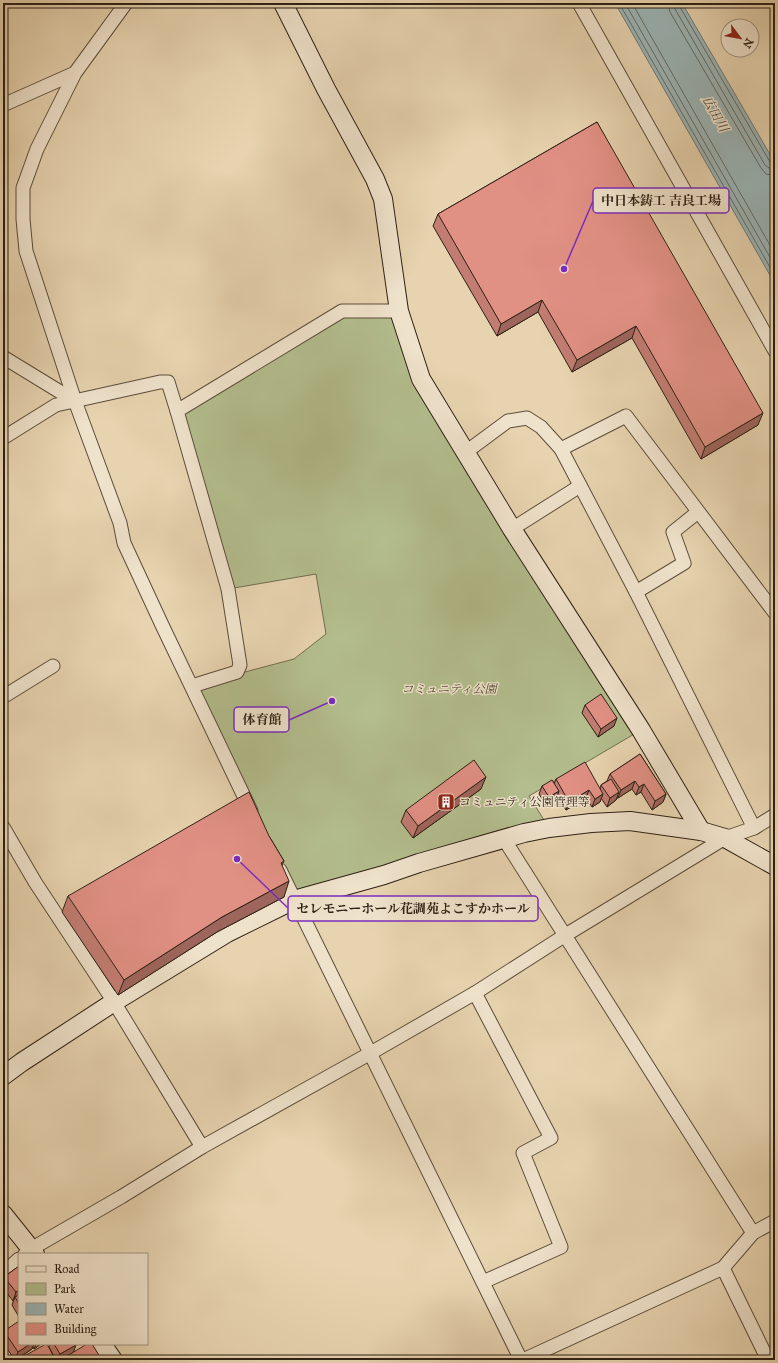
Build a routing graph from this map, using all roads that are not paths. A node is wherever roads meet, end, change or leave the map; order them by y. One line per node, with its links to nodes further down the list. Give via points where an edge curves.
1 (126, 3): 4 (street)
2 (283, 3): 6 (street, via 326,89 376,179 385,208)
3 (579, 3): 7 (street)
4 (75, 73): 5 (street); 9 (street, via 37,149 23,188 23,219 26,250)
5 (3, 105)
6 (399, 311): 10 (street, via 342,311); 13 (street, via 421,379)
7 (775, 351)
8 (3, 357): 9 (street)
9 (75, 401): 10 (street, via 168,382); 11 (street, via 56,406); 20 (street, via 120,523 124,543)
10 (177, 411): 20 (street, via 228,588 240,665 237,672)
11 (3, 438)
12 (561, 450): 13 (street, via 541,427 527,418 508,421); 14 (street); 15 (street, via 626,416)
13 (466, 452): 16 (street)
14 (580, 486): 16 (street); 17 (street)
15 (698, 512): 17 (street, via 673,532 684,563); 18 (street)
16 (512, 528): 26 (street, via 641,730)
17 (636, 592): 25 (street)
18 (775, 613)
19 (53, 666): 21 (street)
20 (192, 686): 23 (street)
21 (3, 697)
22 (775, 815): 25 (street)
23 (256, 821)
24 (3, 827): 34 (street, via 35,882)
25 (754, 828): 27 (street)
26 (701, 831): 27 (street); 28 (street, via 622,821 549,828)
27 (725, 838): 30 (street); 32 (street)
28 (504, 839): 31 (street); 32 (street)
29 (274, 857): 31 (street)
30 (775, 866)
31 (294, 900): 34 (street, via 227,933); 35 (street)
32 (564, 936): 33 (street); 40 (street)
33 (475, 993): 35 (street); 46 (street, via 551,1138 523,1153 561,1247)
34 (114, 1002): 36 (street); 37 (street)
35 (369, 1054): 37 (street); 46 (street)
36 (3, 1076)
37 (202, 1147): 42 (street)
38 (3, 1214): 41 (street)
39 (775, 1221): 40 (street)
40 (753, 1233): 44 (street)
41 (26, 1253)
42 (29, 1253)
43 (18, 1261): 45 (street)
44 (723, 1268): 49 (street); 50 (street)
45 (3, 1273)
46 (483, 1282): 49 (street)
47 (103, 1345): 48 (street)
48 (114, 1360)
49 (522, 1360)
50 (768, 1360)

